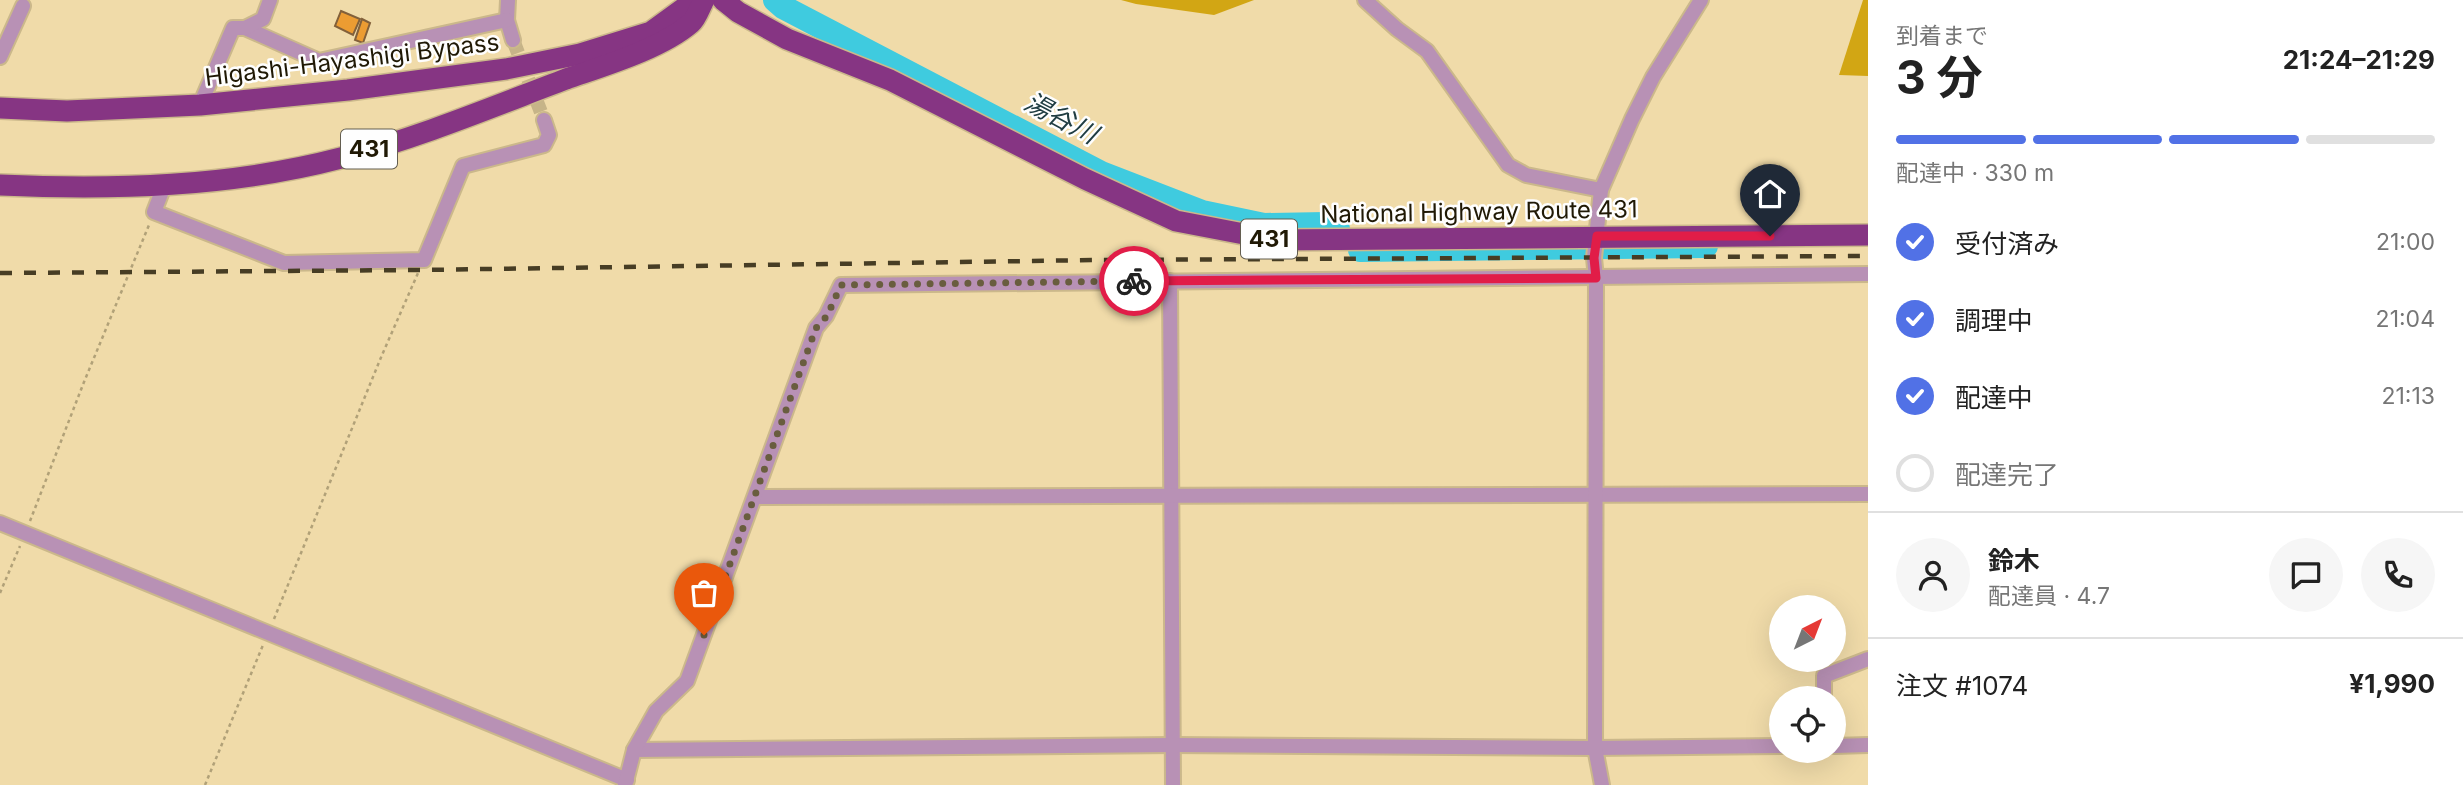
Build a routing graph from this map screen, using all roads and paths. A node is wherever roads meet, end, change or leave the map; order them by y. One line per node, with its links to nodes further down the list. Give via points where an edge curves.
1 (270, 0): 10 (street, via 263,19)
2 (508, 0): 9 (street)
3 (695, 0): 13 (highway, Higashi-Hayashigi Bypass, via 651,32 580,54 433,79)
4 (704, 0): 17 (highway, 431, via 693,22 627,57 379,146 295,168)
5 (723, 0): 21 (highway, National Highway Route 431 / 431, via 787,39 890,80 1176,221 1275,240)
6 (1365, 0): 18 (street, via 1427,51 1508,165 1527,175)
7 (1701, 0): 18 (street, via 1648,88)
8 (23, 6): 12 (street)
9 (507, 20): 10 (street, via 319,61); 11 (street)
10 (245, 28): 13 (street, via 233,28)
11 (513, 40)
12 (0, 57)
13 (200, 105): 14 (highway, Higashi-Hayashigi Bypass, via 80,111)
14 (0, 108)
15 (544, 120): 22 (street, via 550,135 544,145 463,166)
16 (0, 185): 17 (highway, 431)
17 (164, 186): 19 (street)
18 (1601, 190): 21 (street)
19 (154, 212): 22 (street, via 284,263); 31 (path)
20 (1868, 235): 21 (highway, National Highway Route 431 / 431)
21 (1597, 236): 24 (street)
22 (424, 260): 33 (path)
23 (1868, 274): 24 (street)
24 (1596, 278): 25 (street); 26 (street)
25 (1170, 281): 28 (street, via 841,285 816,328); 29 (street)
26 (1595, 494): 27 (street); 29 (street); 40 (street)
27 (1868, 495)
28 (755, 497): 29 (street); 41 (street, via 687,681 656,711)
29 (1172, 498): 36 (street)
30 (0, 523): 31 (street)
31 (26, 533): 32 (path); 33 (street)
32 (0, 593)
33 (268, 634): 42 (street); 43 (path)
34 (1868, 659): 35 (street, via 1824,676)
35 (1824, 686)
36 (1173, 745): 40 (street); 41 (street); 44 (street)
37 (1769, 746): 40 (street)
38 (1846, 746): 39 (street)
39 (1868, 746)
40 (1595, 748): 45 (street)
41 (634, 750): 42 (street)
42 (626, 782)
43 (205, 785)
44 (1173, 785)
45 (1602, 785)

